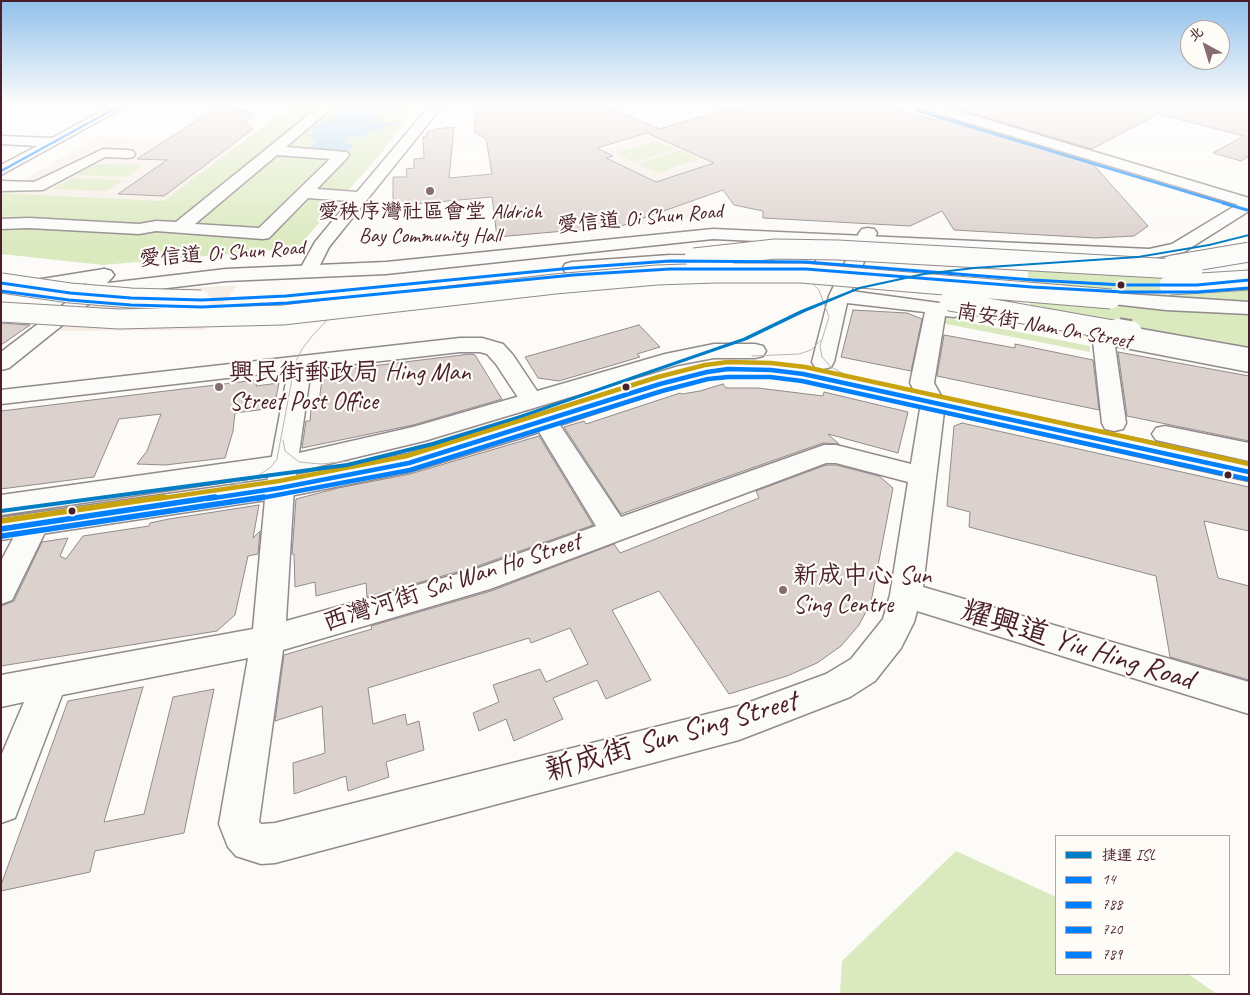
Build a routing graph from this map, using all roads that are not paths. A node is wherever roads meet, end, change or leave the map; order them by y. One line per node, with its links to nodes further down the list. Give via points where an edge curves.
1 (39, 150): 7 (main road)
2 (400, 150): 11 (main road)
3 (1084, 150): 10 (main road)
4 (1093, 150): 10 (main road)
5 (276, 151): 9 (main road, via 342,155); 13 (main road)
6 (128, 154): 8 (main road, via 103,153 37,187)
7 (1, 171)
8 (1, 186)
9 (303, 193): 11 (main road); 13 (main road, via 263,234)
10 (1244, 196): 14 (main road, 愛信道 Oi Shun Road, via 1178,248 1149,254)
11 (361, 197): 18 (main road)
12 (1, 224): 13 (main road, via 139,229)
13 (181, 227)
14 (866, 237): 18 (main road, 愛信道 Oi Shun Road, via 697,235 386,268); 26 (main road)
15 (1249, 252): 17 (main road, bridge, via 1165,266 1104,270)
16 (670, 260): 17 (main road, bridge); 19 (main road, bridge, via 775,250 838,250 1193,270); 22 (main road, bridge, via 286,296 202,300 70,293)
17 (806, 262): 21 (main road, bridge, via 1086,283 1166,285)
18 (309, 266): 23 (main road, 愛信道 Oi Shun Road, via 200,278)
19 (1249, 270)
20 (716, 273): 27 (main road, bridge, via 801,273); 31 (main road, bridge, via 555,284 283,314 119,319); 33 (main road, bridge, via 915,296)
21 (1249, 280)
22 (1, 283)
23 (98, 283): 24 (main road); 28 (main road, via 35,300); 36 (main road)
24 (1, 290)
25 (1249, 295): 27 (main road)
26 (839, 296): 29 (main road, 南安街 Nam On Street); 35 (main road)
27 (1111, 299): 30 (main road)
28 (1, 303)
29 (936, 308): 32 (main road, 南安街 Nam On Street); 38 (main road, 新成街 Sun Sing Street)
30 (1249, 308)
31 (1, 312)
32 (1102, 337): 37 (main road, 南安街 Nam On Street); 41 (main road)
33 (1249, 355)
34 (301, 362): 39 (main road); 40 (main road, via 482,345 495,349 505,360); 44 (main road)
35 (823, 362): 38 (main road); 40 (main road, via 751,350 714,351 673,358)
36 (1, 363)
37 (1249, 365)
38 (928, 393): 40 (main road, via 771,370 728,369); 41 (main road); 43 (main road); 45 (main road, 新成街 Sun Sing Street)
39 (1, 397)
40 (538, 411): 44 (main road, via 409,463); 49 (main road)
41 (1114, 423): 42 (main road)
42 (1249, 452)
43 (1249, 472)
44 (281, 476): 46 (main road); 47 (main road); 52 (main road)
45 (922, 476): 49 (main road, 西灣河街 Sai Wan Ho Street, via 836,454 824,454); 51 (main road, 新成街 Sun Sing Street)
46 (1, 505)
47 (35, 524): 48 (main road); 50 (main road)
48 (1, 529)
49 (614, 530): 52 (main road, 西灣河街 Sai Wan Ho Street, via 479,580)
50 (1, 591)
51 (906, 595): 52 (main road, 新成街 Sun Sing Street, via 890,638 863,670 829,690 739,723 261,844 250,842 239,824); 55 (main road, 耀興道 Yiu Hing Road)
52 (268, 640): 53 (main road, 西灣河街 Sai Wan Ho Street)
53 (49, 683): 54 (main road, 西灣河街 Sai Wan Ho Street); 56 (main road)
54 (1, 691)
55 (1249, 698)
56 (1, 804)

